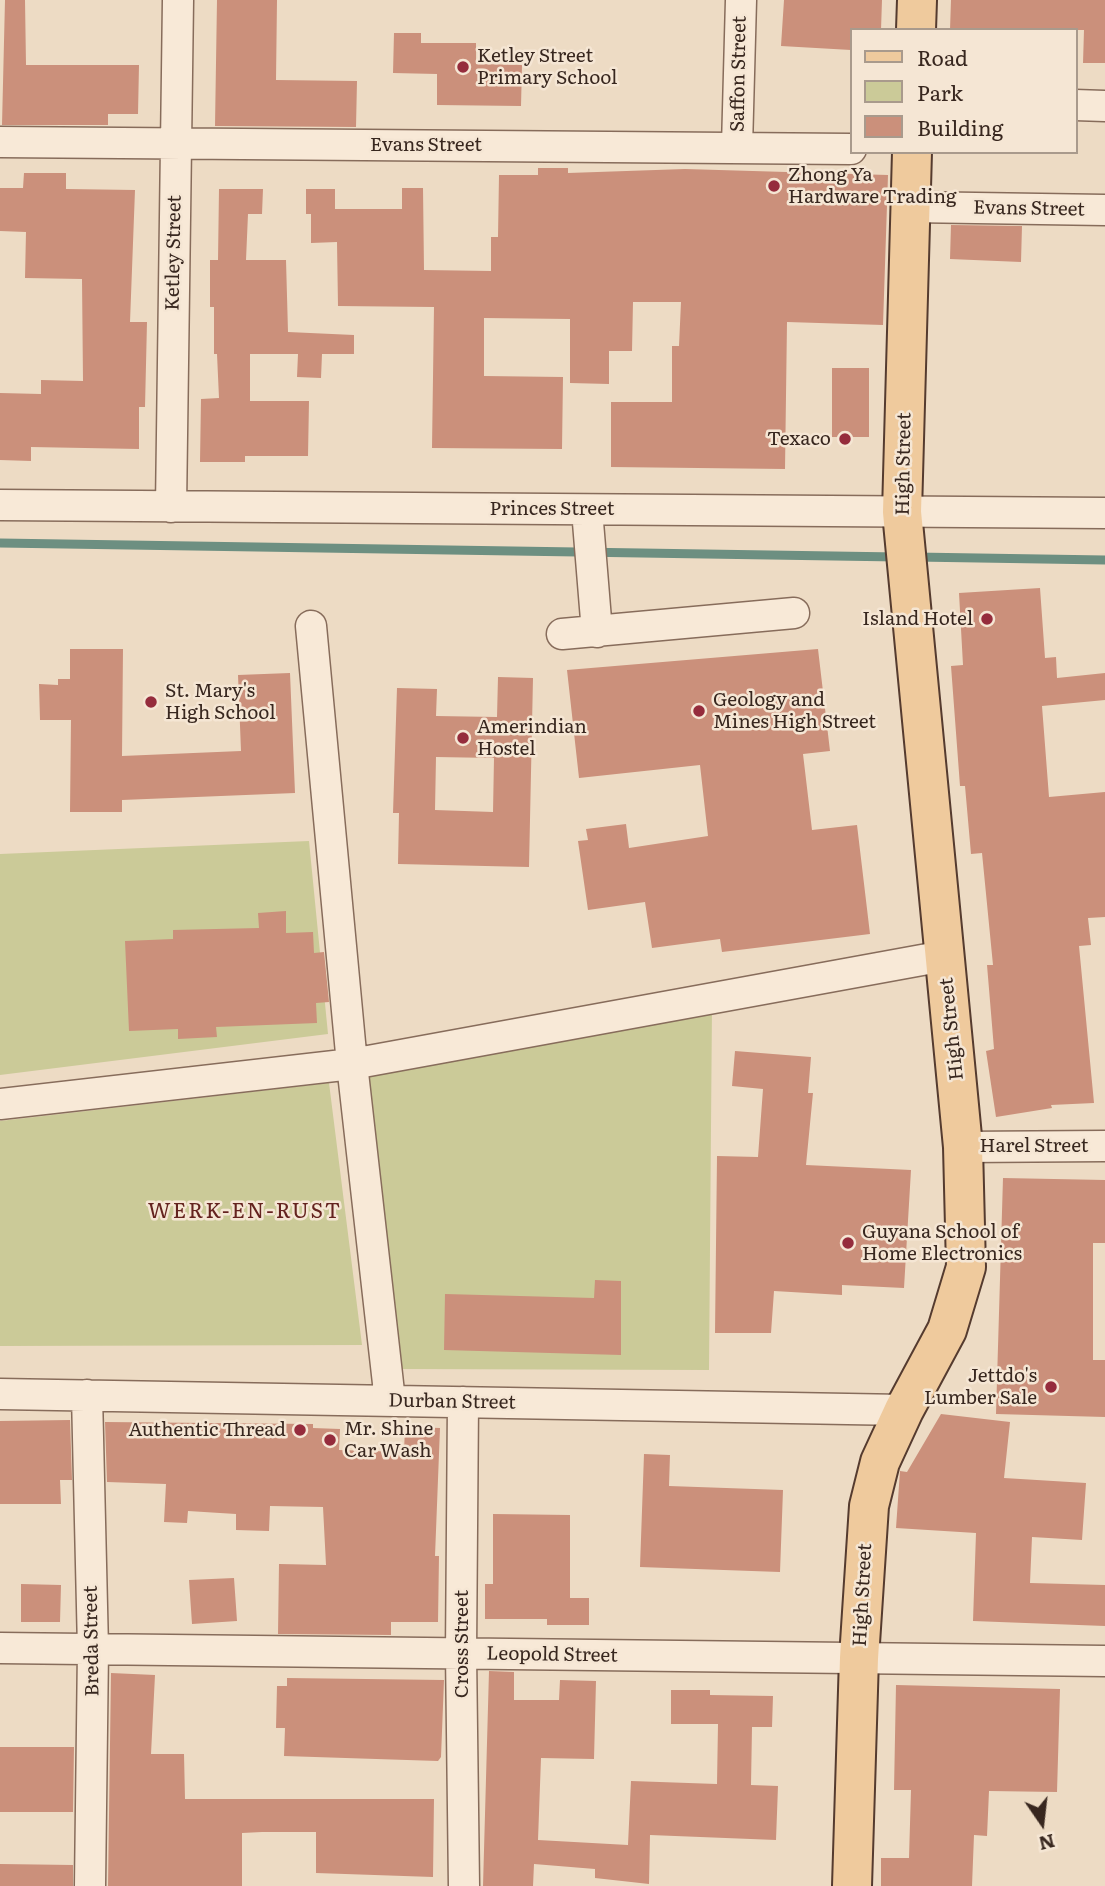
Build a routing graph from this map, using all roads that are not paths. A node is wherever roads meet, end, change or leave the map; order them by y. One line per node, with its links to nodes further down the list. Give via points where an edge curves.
1 (178, 0): 8 (street, Ketley Street)
2 (741, 0): 9 (street, Saffon Street)
3 (918, 0): 4 (main road)
4 (916, 28)
5 (1077, 105): 6 (street)
6 (1105, 106)
7 (0, 142): 8 (street, Evans Street)
8 (176, 143): 9 (street, Evans Street); 15 (street, Ketley Street)
9 (737, 147): 10 (street, Evans Street)
10 (850, 149)
11 (912, 154): 12 (main road, High Street)
12 (911, 207): 13 (street, Evans Street); 16 (main road, High Street)
13 (1105, 210)
14 (0, 505): 15 (street, Princes Street)
15 (171, 507): 18 (street, Princes Street)
16 (902, 512): 17 (street, Princes Street); 18 (street, Princes Street); 23 (main road, High Street)
17 (1105, 513)
18 (588, 523): 21 (street)
19 (794, 613): 21 (street)
20 (311, 626): 24 (street)
21 (597, 632): 22 (street)
22 (562, 635)
23 (944, 956): 24 (street); 27 (main road, High Street)
24 (352, 1064): 25 (street); 30 (street)
25 (0, 1104)
26 (1105, 1146): 27 (street, Harel Street)
27 (964, 1147): 32 (main road, High Street, via 966,1267 947,1330)
28 (0, 1394): 29 (street, Durban Street)
29 (87, 1395): 30 (street, Durban Street); 34 (street, Breda Street)
30 (390, 1401): 31 (street, Durban Street)
31 (463, 1402): 32 (street, Durban Street); 35 (street, Cross Street)
32 (904, 1410): 36 (main road, High Street, via 880,1462 869,1506)
33 (0, 1648): 34 (street, Leopold Street)
34 (93, 1649): 35 (street, Leopold Street); 38 (street, Breda Street)
35 (461, 1653): 36 (street, Leopold Street); 39 (street, Cross Street)
36 (859, 1658): 37 (street, Leopold Street); 40 (main road, High Street)
37 (1105, 1661)
38 (90, 1886)
39 (464, 1886)
40 (852, 1886)

